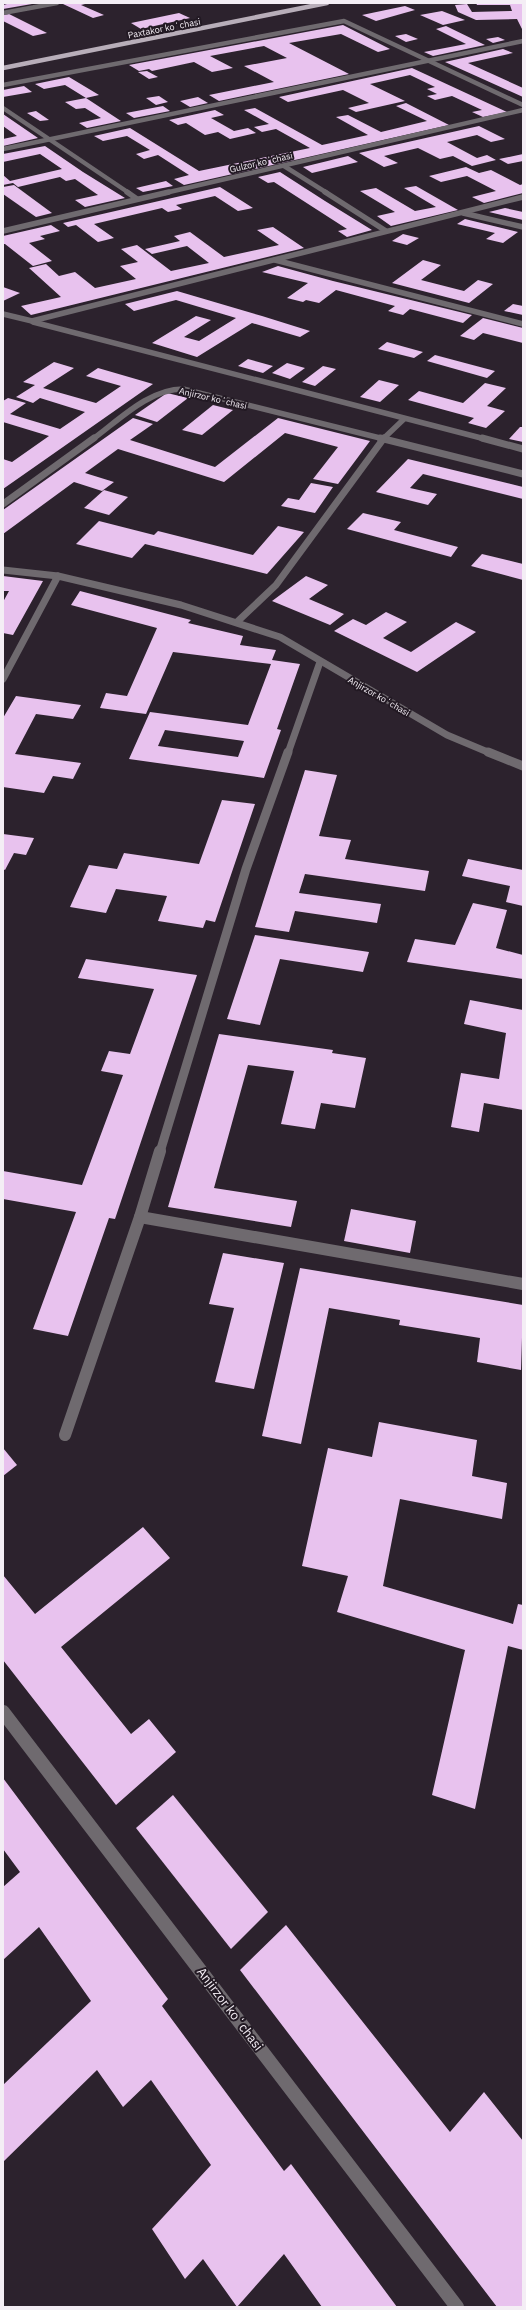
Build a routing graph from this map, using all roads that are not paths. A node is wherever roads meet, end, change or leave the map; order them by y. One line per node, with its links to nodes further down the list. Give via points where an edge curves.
1 (57, 3): 3 (street)
2 (327, 3): 6 (main road, Paxtakor koʻchasi)
3 (3, 13)
4 (523, 41): 5 (street)
5 (428, 61): 7 (street, via 344,21); 8 (street); 11 (street)
6 (3, 68)
7 (3, 85)
8 (523, 105)
9 (3, 108): 11 (street)
10 (523, 110): 13 (street, Gulzor koʻchasi)
11 (52, 139): 12 (street); 15 (street)
12 (3, 149)
13 (284, 166): 15 (street, Gulzor koʻchasi); 19 (street)
14 (523, 196): 16 (street)
15 (137, 199): 18 (street, Gulzor koʻchasi)
16 (460, 212): 17 (street); 19 (street)
17 (523, 226)
18 (3, 231)
19 (386, 231): 20 (street)
20 (273, 260): 22 (street); 23 (street)
21 (3, 314): 22 (street)
22 (32, 321): 24 (street)
23 (523, 324)
24 (404, 419): 25 (street); 26 (street)
25 (384, 439): 27 (street, Anjirzor koʻchasi); 28 (street, Anjirzor koʻchasi, via 183,389 169,389 151,397); 31 (street, via 276,585)
26 (523, 449)
27 (523, 474)
28 (3, 504)
29 (3, 570): 30 (street, Anjirzor koʻchasi)
30 (58, 576): 31 (street, Anjirzor koʻchasi, via 181,604); 33 (street)
31 (237, 622): 32 (street, Anjirzor koʻchasi, via 280,637)
32 (320, 662): 34 (street, Anjirzor koʻchasi, via 447,735); 35 (street, via 246,869)
33 (3, 679)
34 (523, 766)
35 (140, 1217): 36 (street); 37 (street)
36 (523, 1284)
37 (65, 1435)
38 (3, 1712): 39 (street, Anjirzor koʻchasi)
39 (455, 2306)

